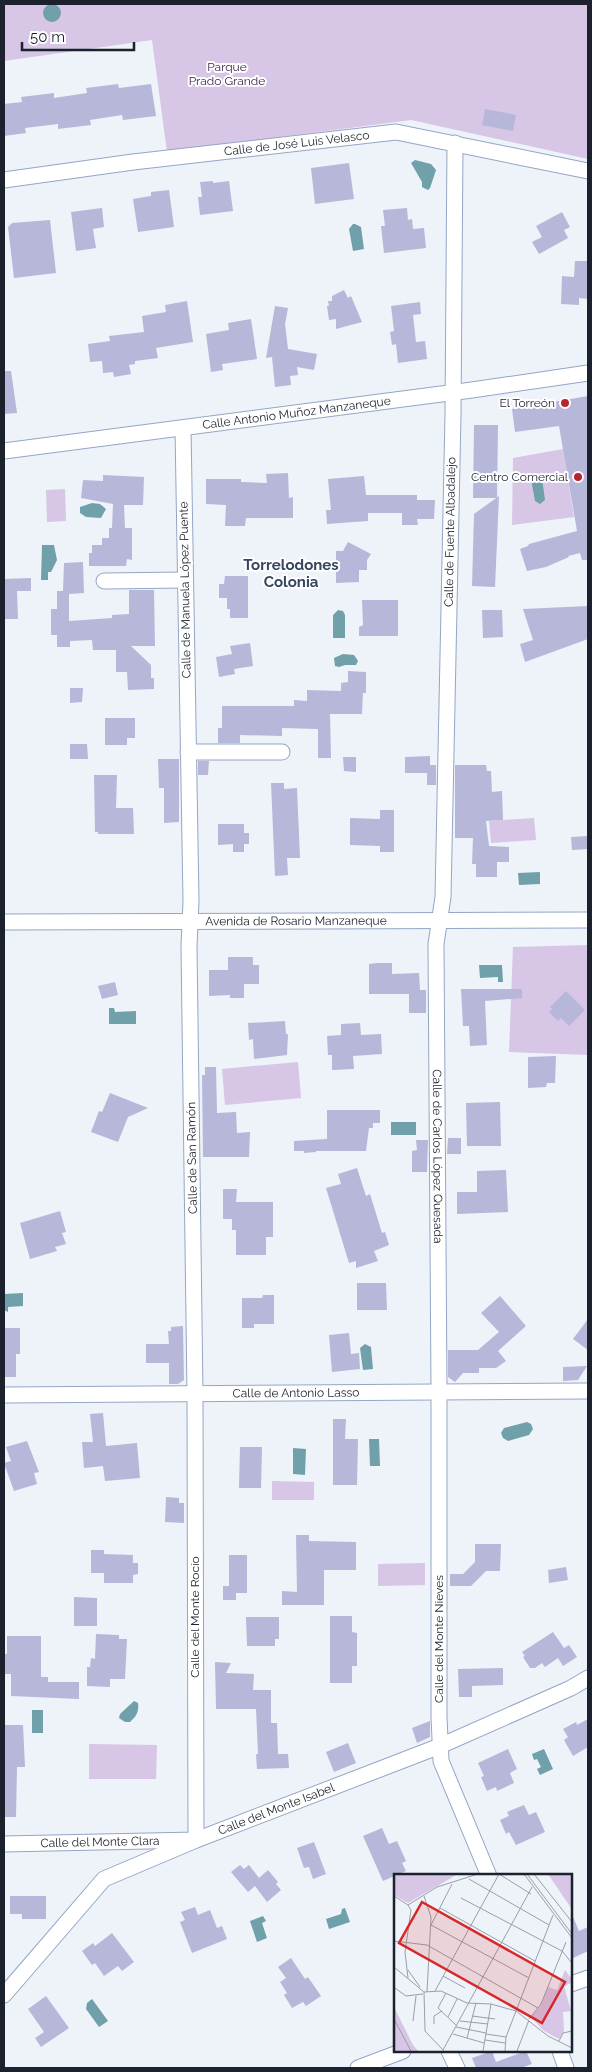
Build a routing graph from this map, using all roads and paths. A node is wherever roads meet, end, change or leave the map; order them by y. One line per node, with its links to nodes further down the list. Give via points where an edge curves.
1 (455, 143): 2 (street, Calle de José Luis Velasco); 3 (street, Calle de José Luis Velasco, via 396,132); 5 (street, Calle de Fuente Albadalejo)
2 (588, 171)
3 (4, 180)
4 (588, 373): 5 (street, Calle Antonio Muñoz Manzaneque)
5 (452, 392): 6 (street, Calle Antonio Muñoz Manzaneque); 12 (street, Calle de Fuente Albadalejo, via 443,897)
6 (182, 428): 7 (street, Calle Antonio Muñoz Manzaneque); 8 (street, Calle de Manuela López Puente)
7 (4, 451)
8 (185, 580): 9 (street); 10 (street, Calle de Manuela López Puente)
9 (104, 581)
10 (188, 752): 11 (street); 15 (street, Calle de Manuela López Puente)
11 (282, 752)
12 (438, 920): 13 (street, Avenida de Rosario Manzaneque); 15 (street, Avenida de Rosario Manzaneque); 17 (street, Calle de Carlos López Quesada)
13 (588, 920)
14 (4, 922): 15 (street, Avenida de Rosario Manzaneque)
15 (190, 922): 18 (street, Calle de San Ramón)
16 (588, 1391): 17 (street, Calle de Antonio Lasso)
17 (439, 1392): 18 (street, Calle de Antonio Lasso); 21 (street, Calle del Monte Nieves)
18 (195, 1394): 19 (street, Calle de Antonio Lasso); 22 (street, Calle del Monte Rocío)
19 (4, 1395)
20 (588, 1678): 21 (street, Calle del Monte Isabel)
21 (440, 1746): 22 (street, Calle del Monte Isabel); 24 (street, Calle del Monte Nieves, via 441,1761)
22 (196, 1840): 23 (street, Calle del Monte Clara); 27 (street, Calle del Monte Isabel, via 104,1879)
23 (4, 1844)
24 (488, 1874)
25 (588, 1978): 26 (street)
26 (572, 1984)
27 (4, 1995)
28 (400, 2052): 31 (street)
29 (450, 2052): 32 (street)
30 (560, 2052): 33 (street)
31 (358, 2068)
32 (457, 2068)
33 (566, 2068)

